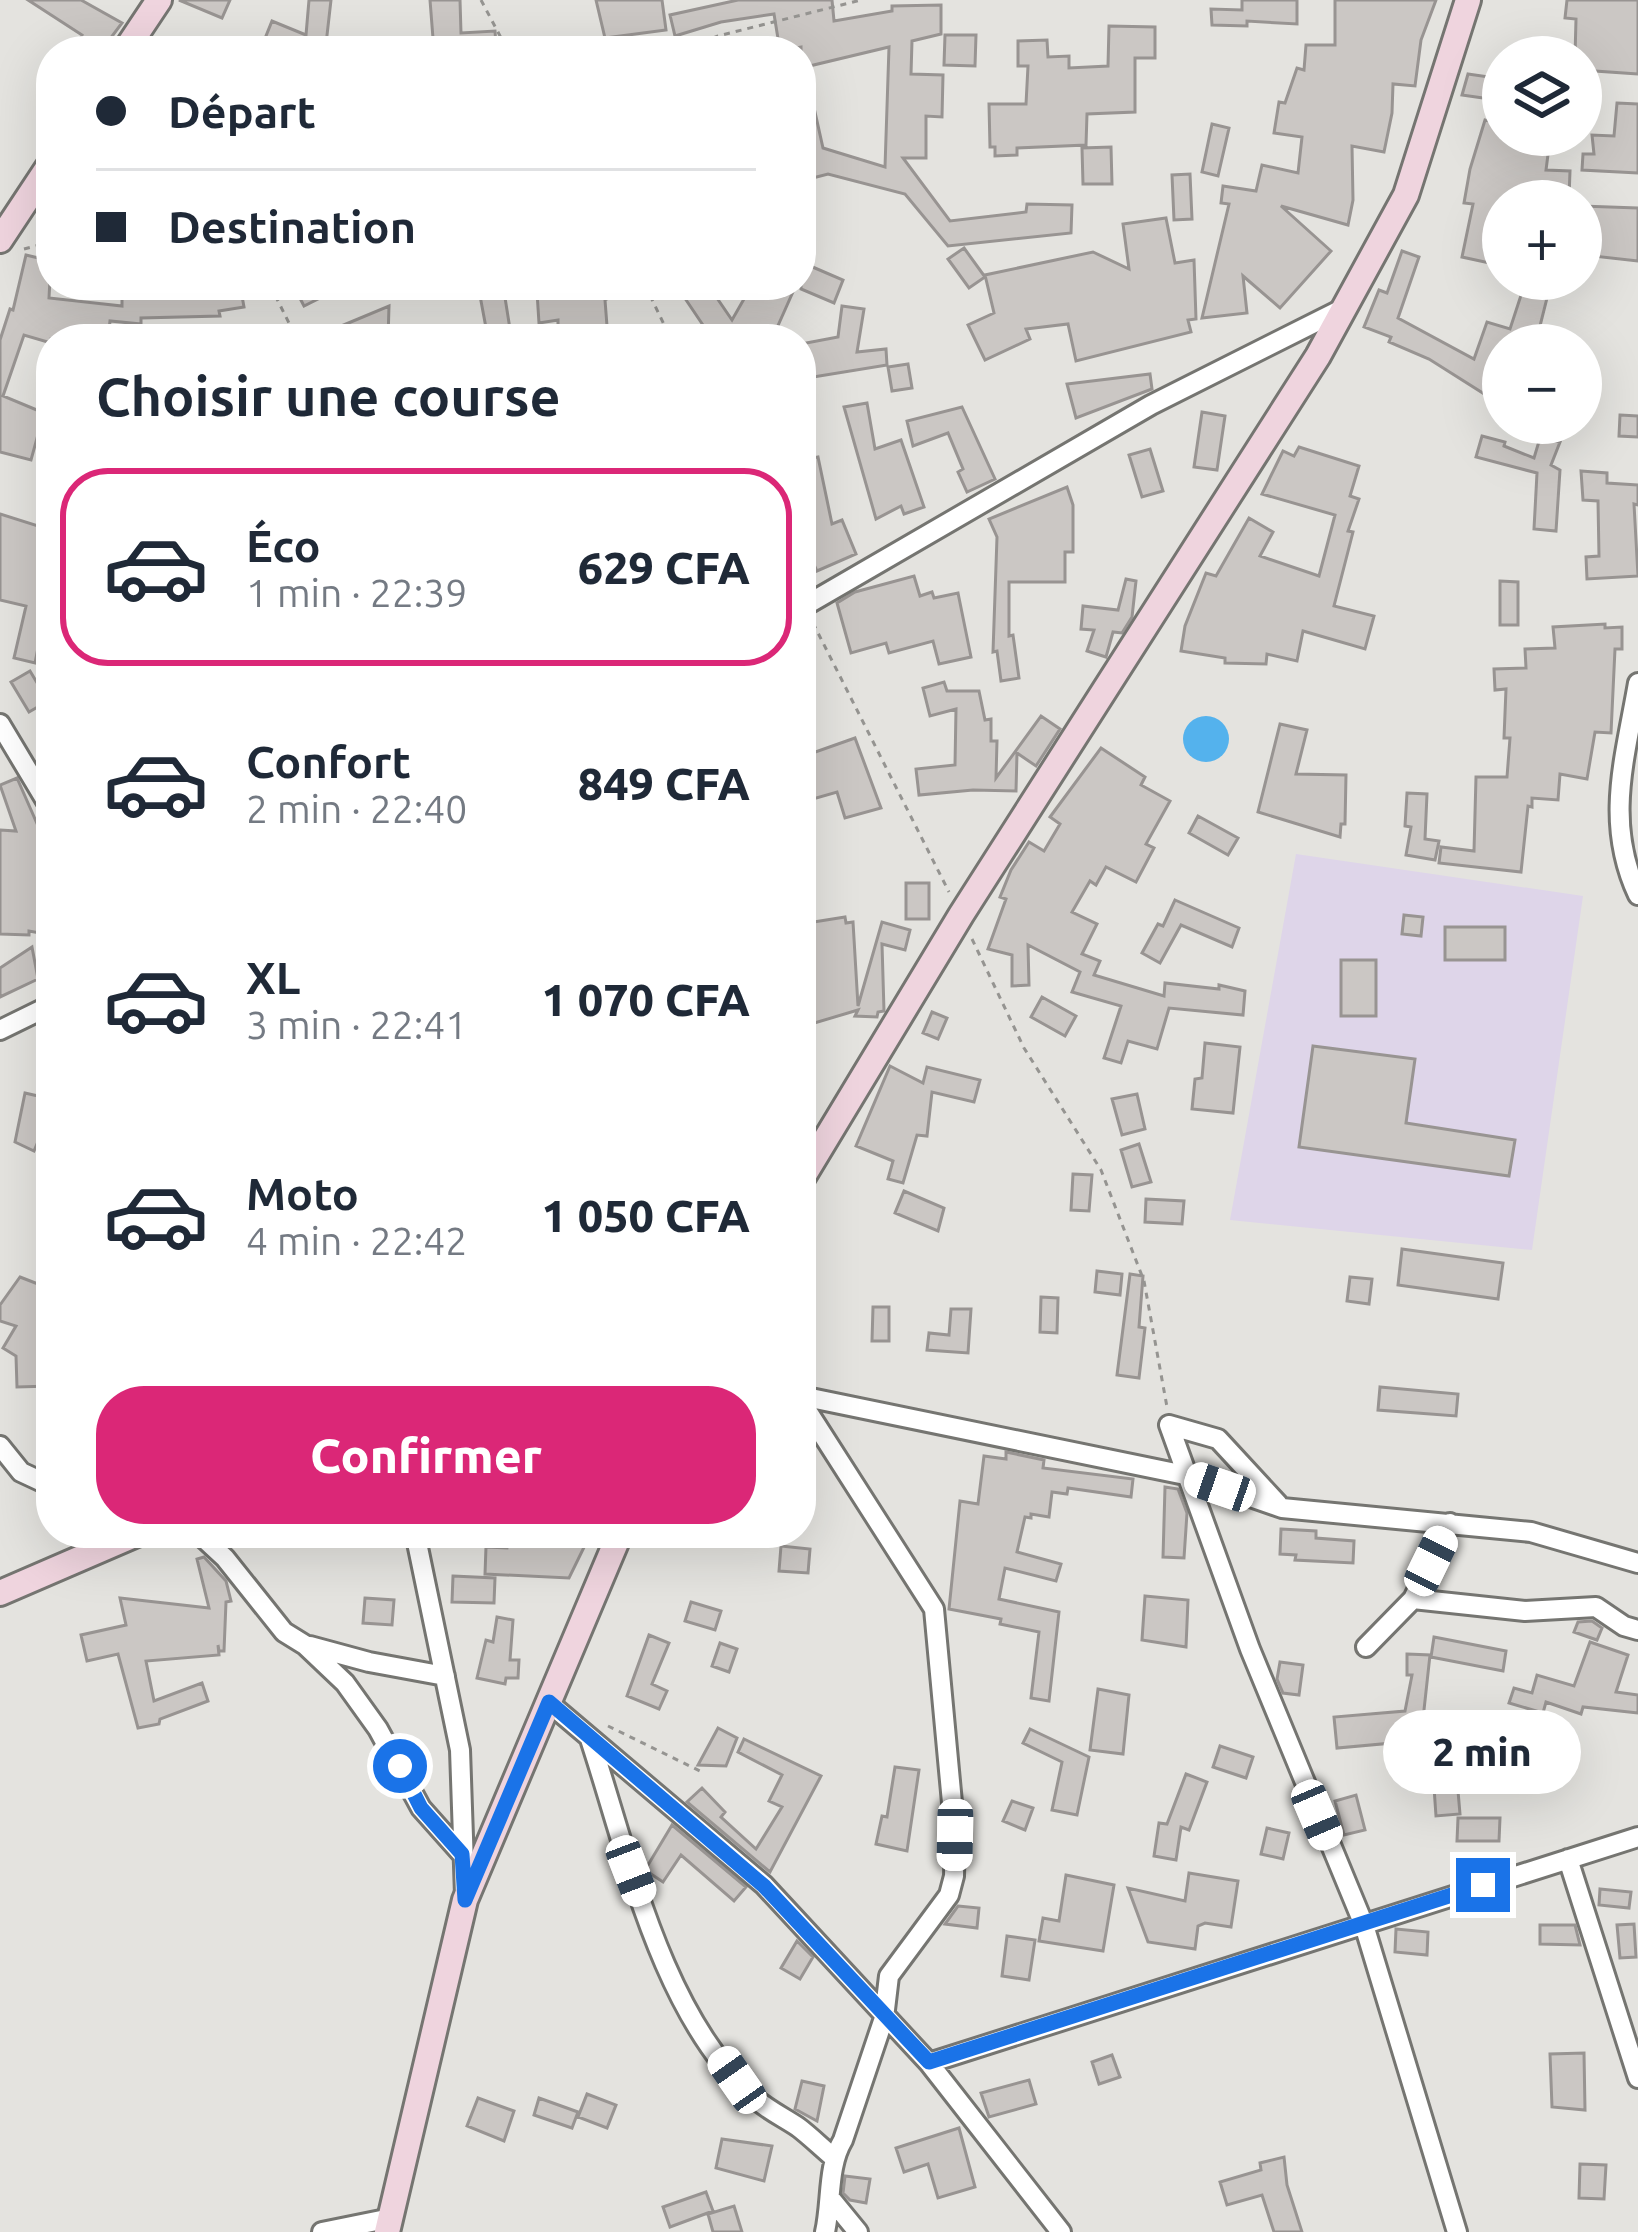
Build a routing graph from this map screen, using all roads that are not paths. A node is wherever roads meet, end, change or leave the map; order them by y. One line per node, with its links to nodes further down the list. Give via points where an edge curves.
1 (159, 0): 3 (main road)
2 (1468, 0): 6 (main road, via 1406,195)
3 (135, 36)
4 (36, 193): 5 (main road)
5 (9, 246)
6 (1342, 309): 7 (street, via 1151,405); 14 (main road)
7 (816, 599)
8 (1638, 683): 11 (street, via 1616,808)
9 (0, 724): 10 (street)
10 (36, 783)
11 (1638, 895)
12 (36, 1012): 13 (street)
13 (0, 1030)
14 (816, 1155)
15 (816, 1402): 18 (street)
16 (816, 1423): 40 (street, via 938,1625 954,1876 940,1910 889,1976)
17 (0, 1446): 19 (street)
18 (1190, 1477): 20 (street); 20 (street, via 1169,1425 1218,1439); 39 (street, via 1250,1649)
19 (36, 1479)
20 (1282, 1508): 21 (street)
21 (1450, 1523): 26 (street, via 1531,1532); 28 (street)
22 (95, 1548): 27 (main road)
23 (214, 1548): 30 (street, via 284,1632)
24 (418, 1548): 32 (street)
25 (614, 1548): 33 (main road)
26 (1638, 1563)
27 (0, 1593)
28 (1413, 1600): 29 (street, via 1525,1611 1596,1607); 31 (street)
29 (1638, 1630)
30 (305, 1645): 32 (street); 36 (street, via 345,1683 421,1808)
31 (1366, 1647)
32 (445, 1676): 36 (street, via 460,1750)
33 (549, 1702): 34 (street); 38 (main road)
34 (584, 1735): 40 (street, via 764,1886); 43 (street, via 698,2026 753,2097)
35 (1638, 1837): 37 (street)
36 (462, 1854): 38 (street)
37 (1568, 1859): 39 (street); 42 (street)
38 (465, 1900): 45 (main road)
39 (1364, 1924): 41 (street); 50 (street)
40 (884, 2018): 41 (street); 43 (street)
41 (929, 2062): 49 (street)
42 (1638, 2078)
43 (832, 2157): 44 (street)
44 (831, 2199): 47 (street); 48 (street)
45 (389, 2225): 46 (street)
46 (322, 2232)
47 (825, 2232)
48 (858, 2232)
49 (1061, 2232)
50 (1457, 2232)

